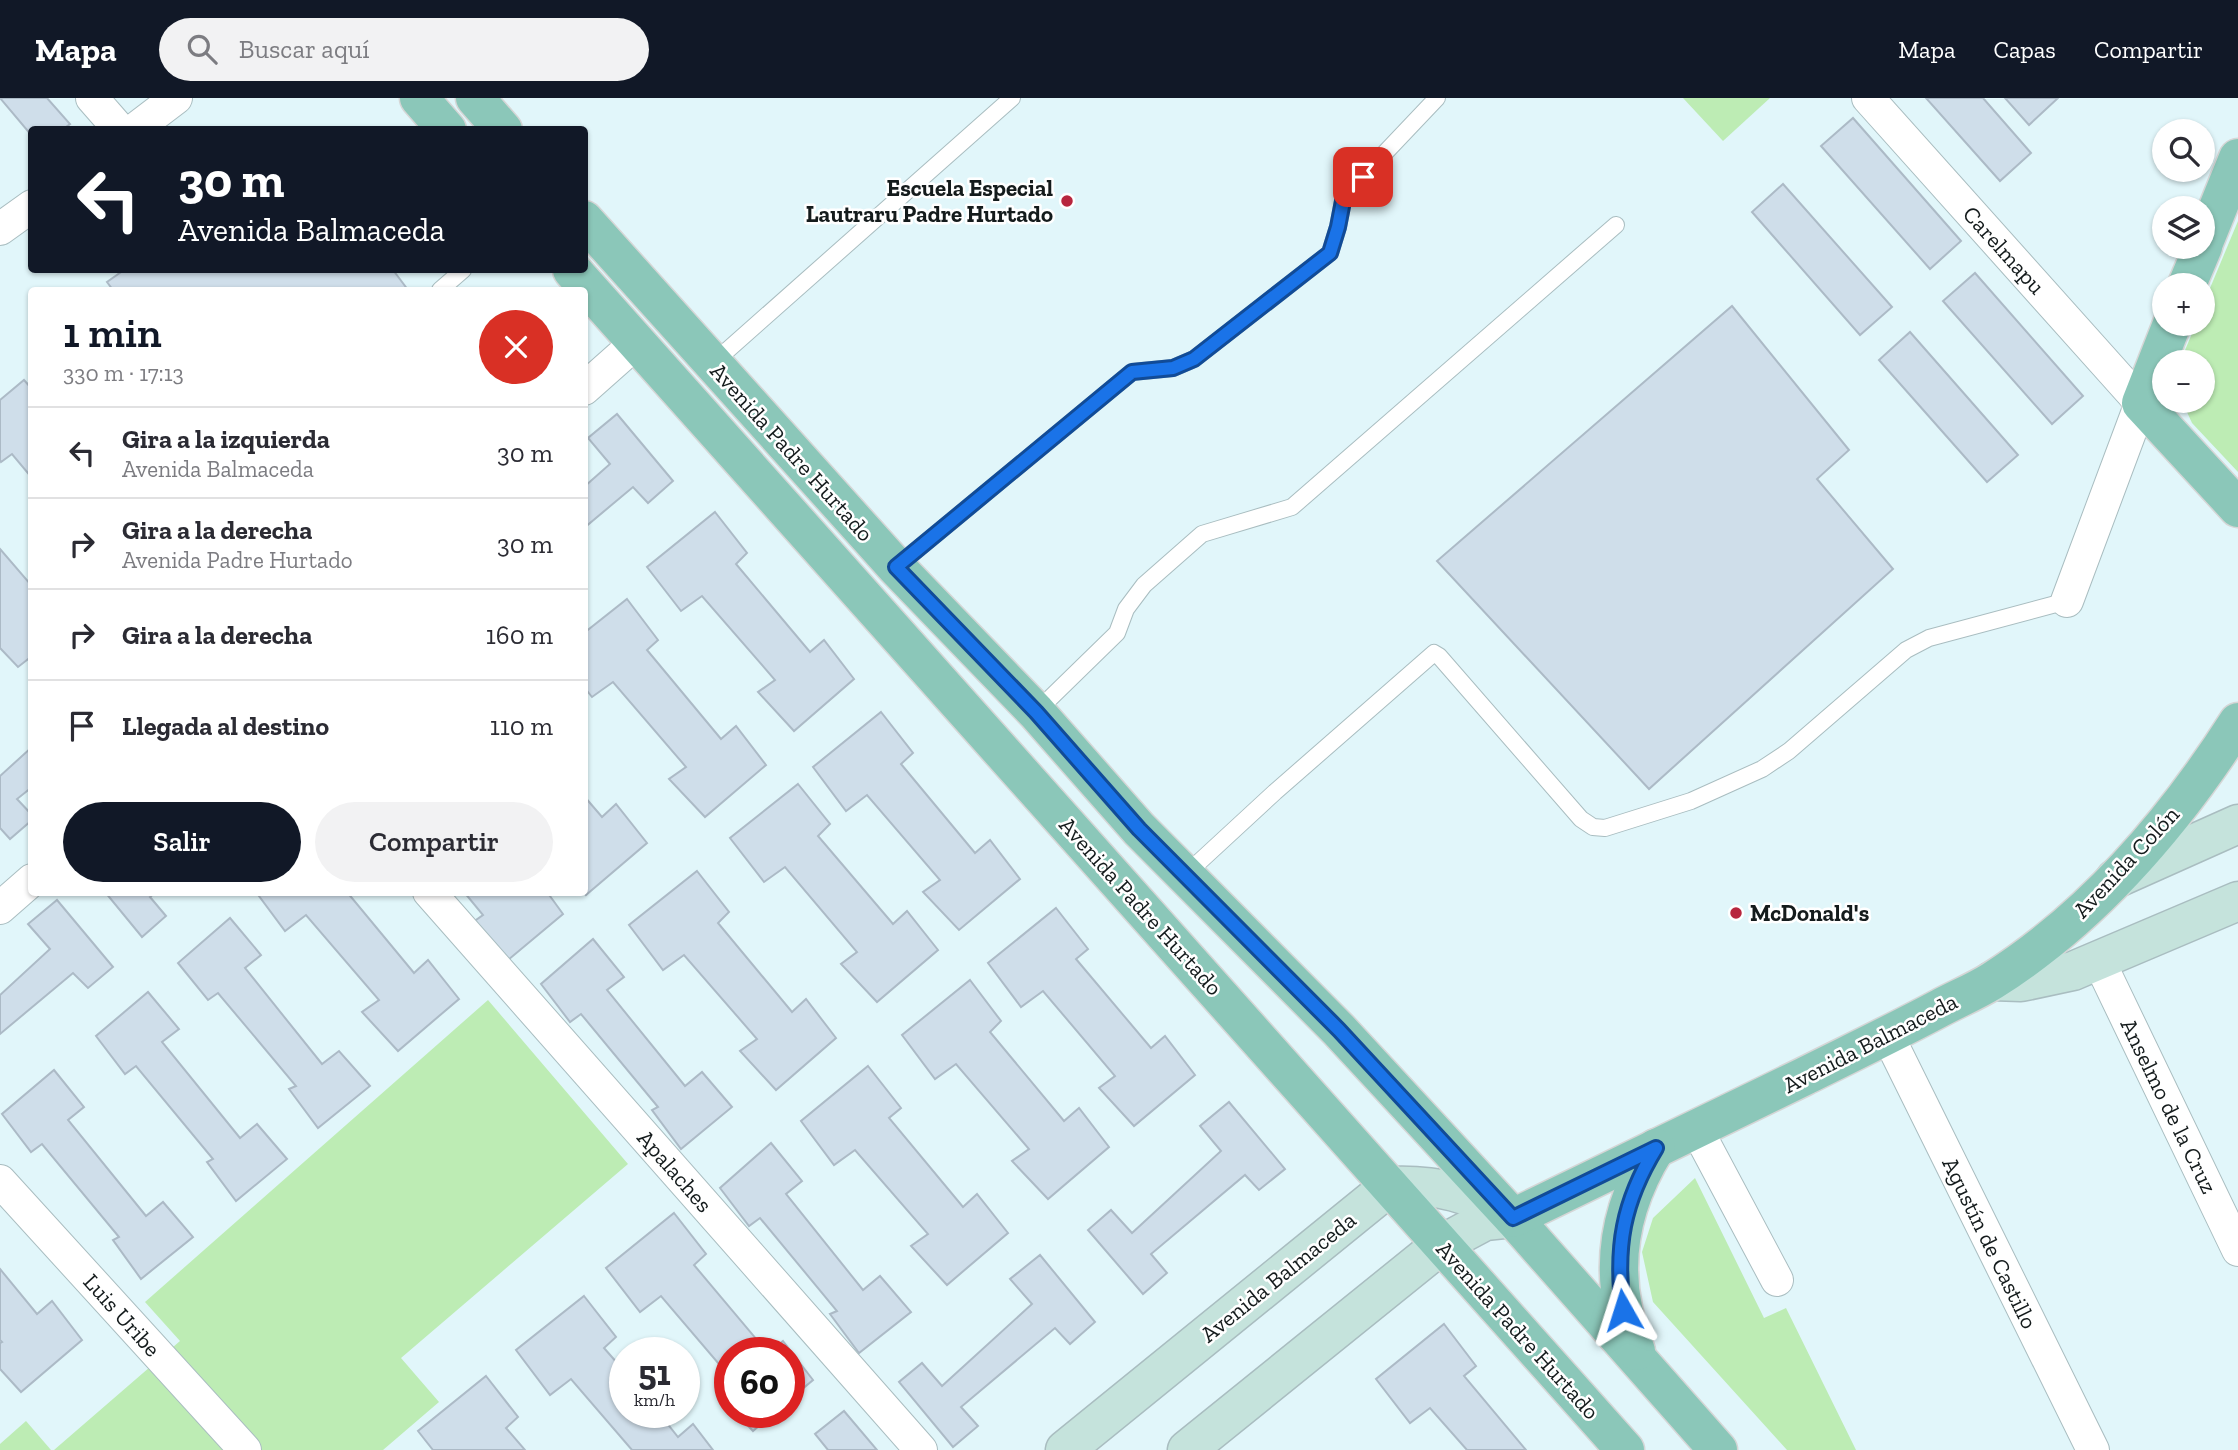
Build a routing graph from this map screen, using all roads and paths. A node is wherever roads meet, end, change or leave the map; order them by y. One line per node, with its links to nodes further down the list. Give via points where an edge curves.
1 (92, 98): 7 (street)
2 (176, 98): 8 (street)
3 (419, 98): 9 (main road)
4 (1013, 98): 23 (lane)
5 (1437, 98): 27 (lane, via 1344,196 1330,253 1194,359 1173,368 1132,372)
6 (1868, 98): 25 (street, Carelmapu)
7 (116, 126)
8 (139, 126)
9 (444, 126)
10 (2238, 158): 12 (main road)
11 (28, 209): 15 (street)
12 (2215, 216)
13 (588, 224): 23 (main road, Avenida Padre Hurtado)
14 (1616, 225): 29 (lane, via 1292,507 1202,534 1144,585 1126,609 1117,633)
15 (0, 229)
16 (460, 273): 18 (lane)
17 (575, 273): 19 (main road, Avenida Padre Hurtado)
18 (443, 287)
19 (588, 287)
20 (588, 287): 22 (main road, Avenida Padre Hurtado)
21 (2167, 336): 25 (main road)
22 (638, 342): 24 (street); 44 (main road, Avenida Padre Hurtado)
23 (713, 363): 27 (main road, Avenida Padre Hurtado)
24 (588, 386)
25 (2141, 402): 26 (main road); 28 (street)
26 (2238, 508)
27 (896, 567): 29 (main road, Avenida Padre Hurtado)
28 (2067, 601): 32 (lane, via 1929,638 1906,650 1762,769 1691,801 1605,828 1581,819 1434,653)
29 (1036, 712): 32 (main road, Avenida Padre Hurtado)
30 (2238, 722): 33 (main road, Avenida Colón, via 2193,788)
31 (2238, 824): 33 (street)
32 (1184, 876): 45 (main road, Avenida Padre Hurtado, via 1339,1030)
33 (2115, 879): 39 (main road, Avenida Colón)
34 (28, 884): 37 (street)
35 (433, 896): 51 (street, Apalaches)
36 (2238, 901): 38 (street, Avenida Balmaceda)
37 (0, 908)
38 (2099, 961): 39 (street, Avenida Balmaceda, via 2046,978); 47 (street, Anselmo de la Cruz)
39 (1992, 981): 40 (main road, Avenida Balmaceda)
40 (1888, 1036): 41 (main road, Avenida Balmaceda); 56 (street, Agustín de Castillo)
41 (1696, 1128): 42 (main road, Avenida Balmaceda); 48 (street)
42 (1656, 1148): 45 (main road, Avenida Balmaceda); 49 (main road, via 1630,1197 1619,1253 1623,1310)
43 (0, 1181): 50 (street, Luis Uribe)
44 (1390, 1186): 45 (street, via 1416,1185 1466,1194); 46 (main road, Avenida Padre Hurtado); 52 (street, Avenida Balmaceda)
45 (1513, 1218): 46 (street, Avenida Balmaceda, via 1485,1221); 49 (main road, Avenida Padre Hurtado)
46 (1442, 1244): 53 (street, Avenida Balmaceda); 54 (main road, Avenida Padre Hurtado)
47 (2238, 1250)
48 (1777, 1280)
49 (1641, 1363): 55 (main road, Avenida Padre Hurtado)
50 (245, 1450)
51 (921, 1450)
52 (1065, 1450)
53 (1187, 1450)
54 (1625, 1450)
55 (1718, 1450)
56 (2093, 1450)

